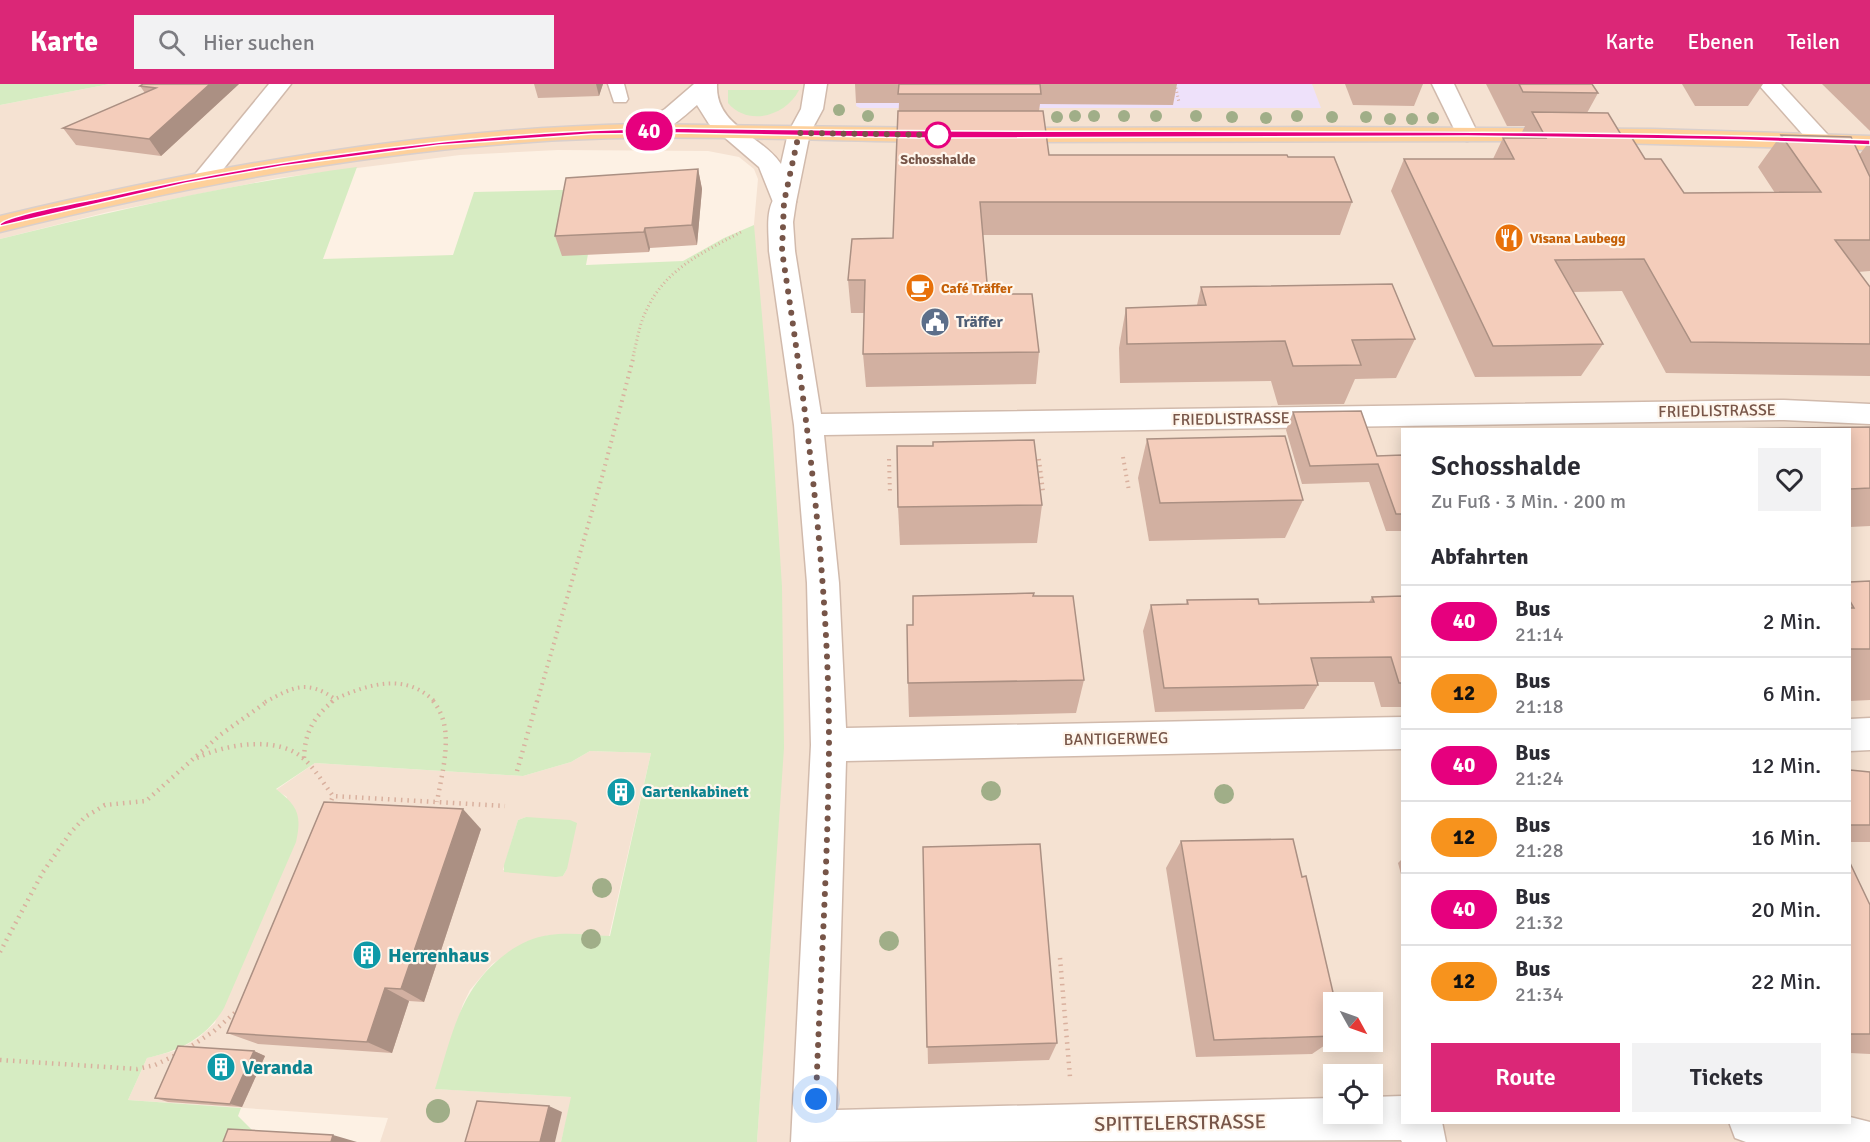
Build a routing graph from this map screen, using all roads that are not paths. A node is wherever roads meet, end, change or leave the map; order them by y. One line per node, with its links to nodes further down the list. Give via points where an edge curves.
1 (279, 84): 13 (street)
2 (816, 84): 8 (street, via 812,109)
3 (1443, 84): 9 (street)
4 (1769, 84): 10 (street)
5 (706, 85): 6 (street, via 673,114); 7 (street, via 708,110)
6 (645, 131): 7 (main road); 13 (main road, via 439,142)
7 (733, 132): 8 (main road); 14 (street, via 768,163 777,181)
8 (799, 133): 9 (main road); 14 (street)
9 (1467, 134): 10 (main road, via 1599,127)
10 (1820, 140): 11 (main road); 12 (lane)
11 (1870, 143)
12 (1833, 162)
13 (205, 177): 15 (main road)
14 (782, 212): 17 (street, via 782,251)
15 (0, 224)
16 (1870, 414): 17 (street, FRIEDLISTRASSE, via 1784,410)
17 (808, 425): 21 (street, via 823,583)
18 (1401, 734): 21 (street, BANTIGERWEG)
19 (1870, 734): 20 (street)
20 (1851, 735)
21 (829, 745): 25 (street)
22 (1401, 1118): 25 (street, SPITTELERSTRASSE)
23 (1420, 1124): 26 (street)
24 (1762, 1124): 27 (street)
25 (813, 1137)
26 (1424, 1142)
27 (1864, 1142)

